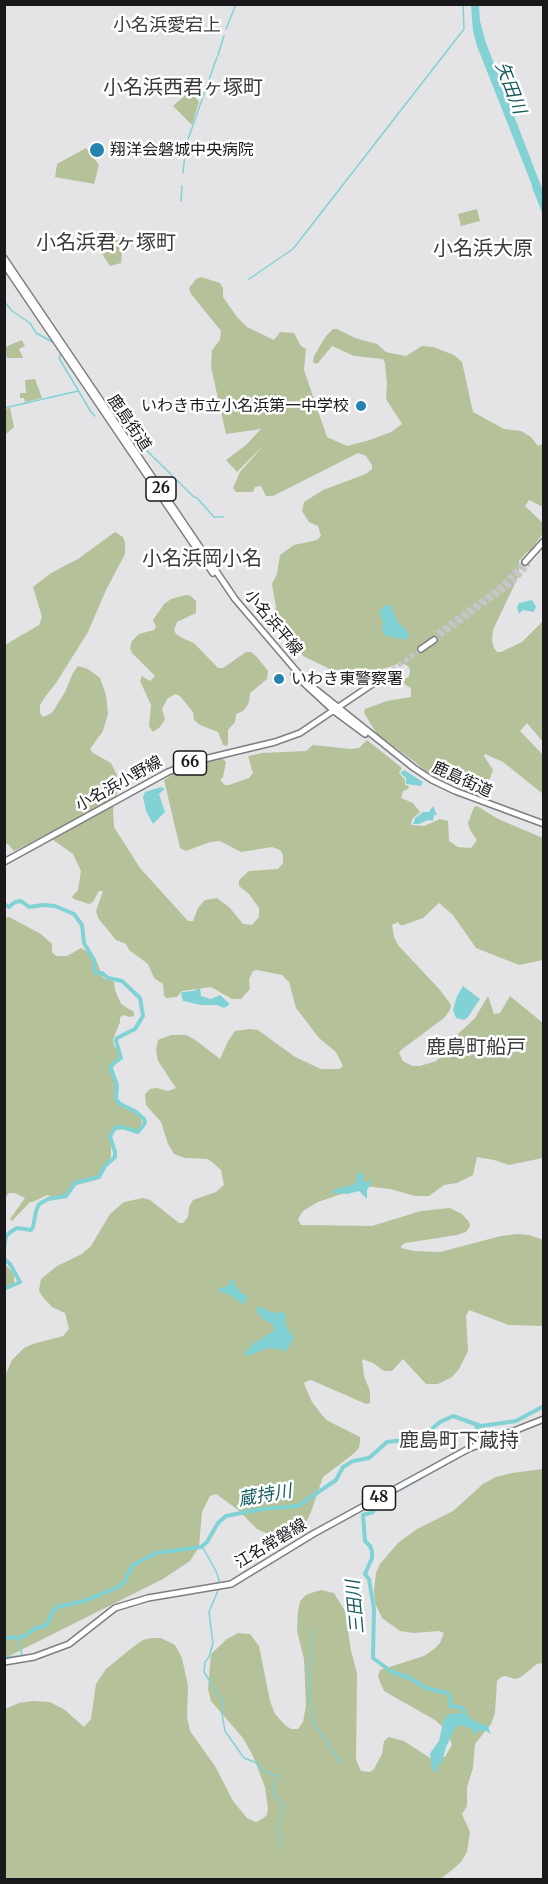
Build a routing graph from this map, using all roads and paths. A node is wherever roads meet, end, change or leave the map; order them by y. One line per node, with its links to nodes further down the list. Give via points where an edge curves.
1 (4, 258): 8 (main road, 小名浜平線 / 26, via 235,599 297,673)
2 (4, 264): 8 (main road, 鹿島街道 / 26, via 232,601 303,684)
3 (543, 541): 4 (main road, via 527,563)
4 (543, 546)
5 (432, 639): 6 (main road)
6 (420, 647)
7 (379, 678): 8 (main road, 小名浜小野線 / 66)
8 (334, 708): 9 (main road, 小名浜平線 / 26, via 432,780); 10 (main road, 小名浜小野線 / 66, via 288,738 168,772)
9 (543, 826)
10 (4, 860)
11 (543, 1419): 12 (main road, 江名常磐線 / 48, via 468,1449 238,1580 116,1608 69,1644)
12 (4, 1662)

